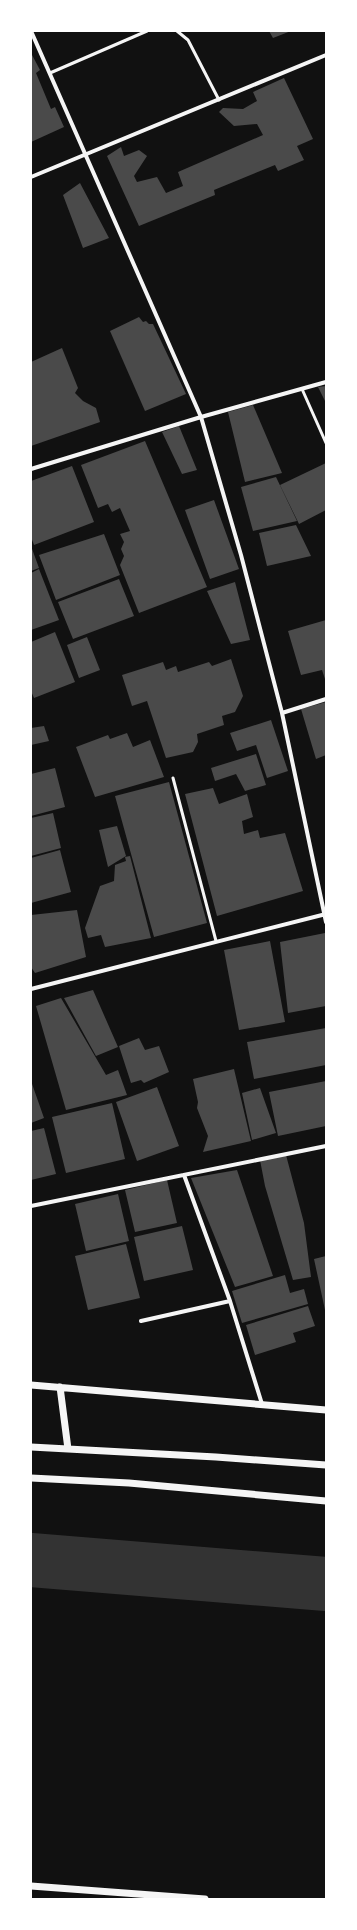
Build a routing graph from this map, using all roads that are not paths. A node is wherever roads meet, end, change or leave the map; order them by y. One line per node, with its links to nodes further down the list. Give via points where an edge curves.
1 (31, 31): 4 (street)
2 (147, 31): 6 (lane)
3 (178, 31): 7 (lane, via 188,40)
4 (32, 37): 6 (street)
5 (326, 55): 7 (street)
6 (50, 73): 8 (street)
7 (219, 100): 8 (street)
8 (86, 155): 9 (street); 12 (street)
9 (31, 177)
10 (326, 382): 11 (street)
11 (302, 388): 12 (street); 13 (lane)
12 (201, 417): 14 (street); 16 (street, via 241,555)
13 (326, 443)
14 (31, 469)
15 (326, 699): 16 (street)
16 (282, 713): 18 (street)
17 (173, 778): 20 (lane)
18 (325, 914): 19 (street); 20 (street)
19 (326, 922)
20 (216, 941): 21 (street)
21 (31, 989)
22 (326, 1146): 23 (street)
23 (184, 1175): 24 (street); 25 (street)
24 (31, 1206)
25 (230, 1301): 26 (street); 29 (street)
26 (141, 1321)
27 (31, 1385): 28 (street)
28 (60, 1388): 29 (street); 32 (street)
29 (262, 1404): 30 (street)
30 (326, 1410)
31 (31, 1447): 32 (street)
32 (68, 1449): 33 (street)
33 (326, 1465)
34 (31, 1478): 35 (street, via 152,1485)
35 (326, 1501)
36 (31, 1886): 37 (street)
37 (205, 1899)

